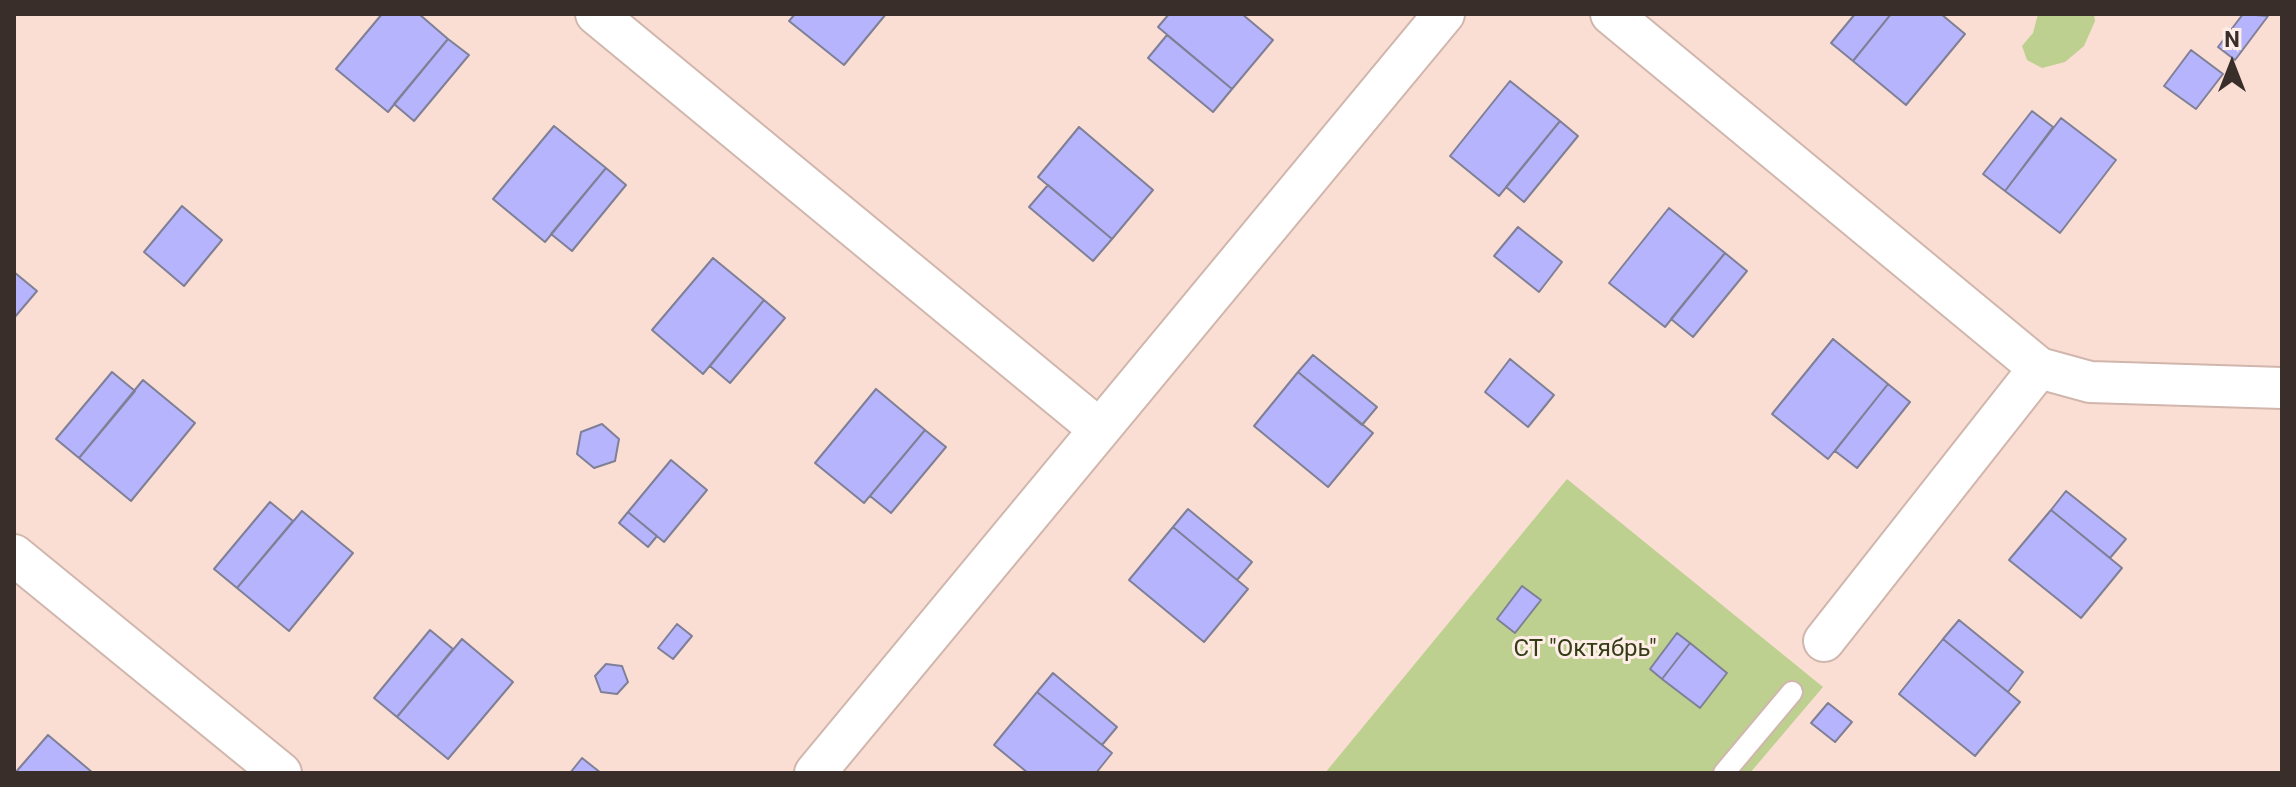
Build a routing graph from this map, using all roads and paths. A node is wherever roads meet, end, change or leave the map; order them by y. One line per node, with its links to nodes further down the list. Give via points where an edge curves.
1 (596, 14): 6 (street)
2 (1444, 14): 6 (street)
3 (1611, 14): 4 (street)
4 (2039, 368): 5 (street, via 2090,382); 8 (street)
5 (2282, 388)
6 (1099, 429): 11 (street)
7 (14, 555): 10 (street)
8 (1824, 641)
9 (1792, 692): 12 (lane)
10 (281, 773)
11 (815, 773)
12 (1724, 773)

